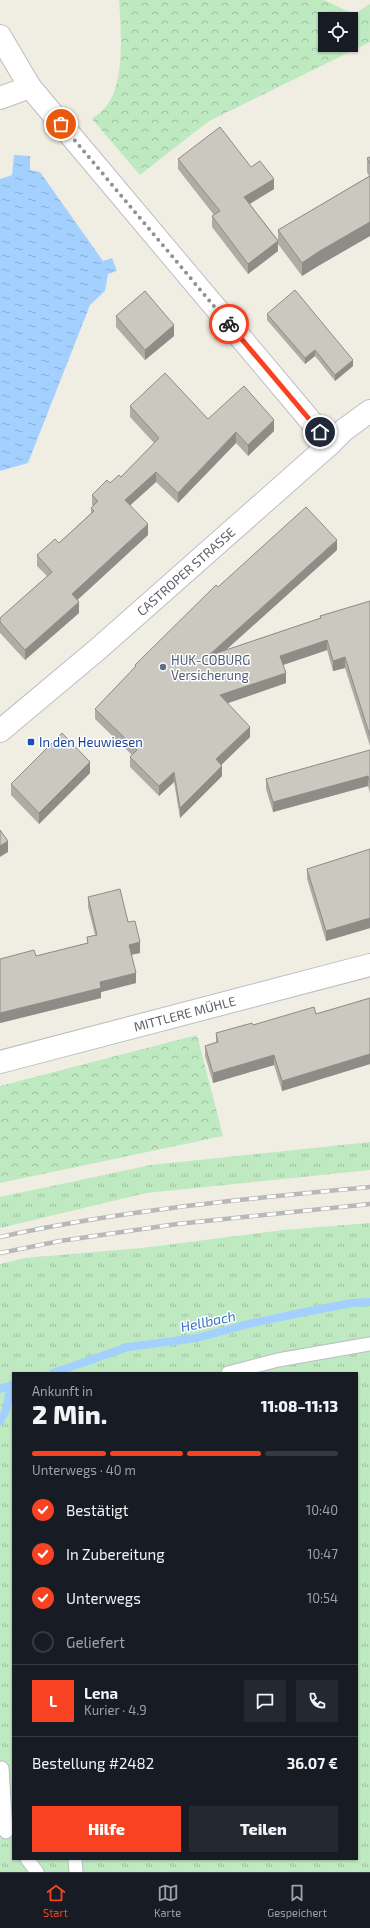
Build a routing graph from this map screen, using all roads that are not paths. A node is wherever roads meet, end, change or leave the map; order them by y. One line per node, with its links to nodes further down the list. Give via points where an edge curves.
1 (0, 36): 2 (street)
2 (30, 87): 3 (street); 5 (street)
3 (0, 98)
4 (370, 411): 5 (street, CASTROPER STRASSE)
5 (330, 444): 6 (street, CASTROPER STRASSE, via 98,649)
6 (0, 731)
7 (370, 965): 8 (street, MITTLERE MÜHLE)
8 (0, 1062)
9 (370, 1344): 10 (lane, via 278,1360)
10 (232, 1372)
11 (2, 1768): 12 (lane)
12 (6, 1834)
13 (28, 1860): 15 (lane)
14 (75, 1860): 16 (lane)
15 (37, 1872)
16 (76, 1872)

